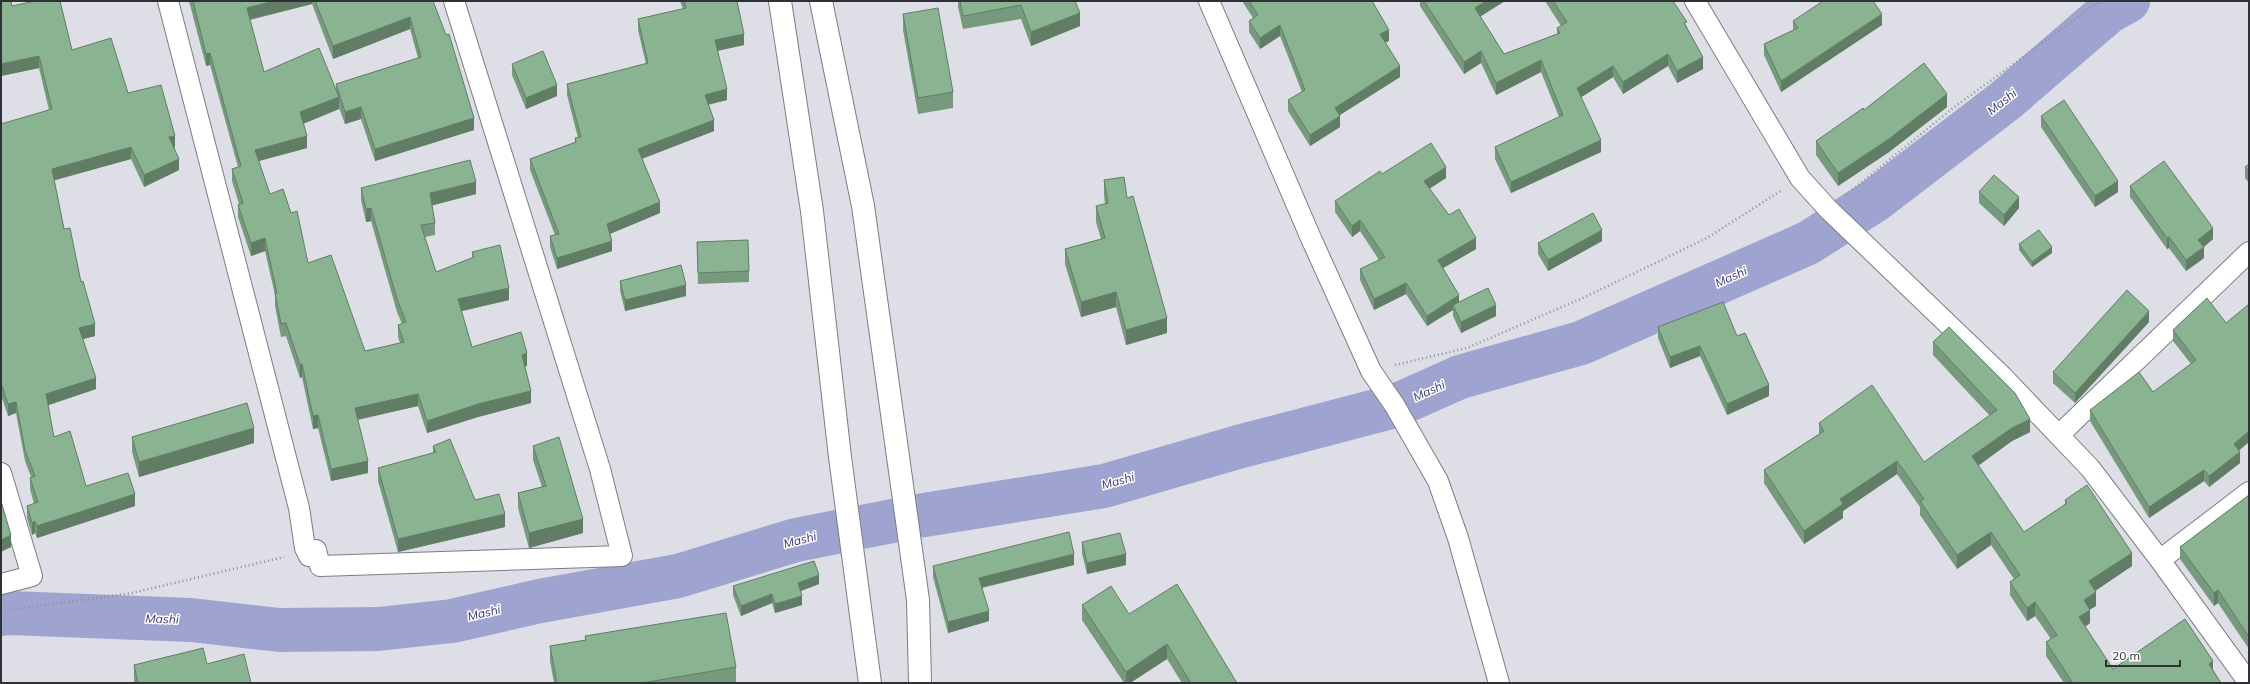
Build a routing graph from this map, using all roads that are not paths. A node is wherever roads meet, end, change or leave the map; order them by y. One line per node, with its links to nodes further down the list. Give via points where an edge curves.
1 (168, 1): 2 (street, via 299,508 305,548 310,556 316,550 320,566 622,556 600,469)
2 (454, 1)
3 (780, 1): 13 (main road, via 812,211 840,457)
4 (820, 1): 14 (main road, via 863,206 918,600)
5 (1208, 1): 15 (street, via 1371,371 1395,406 1438,481 1458,538)
6 (1695, 1): 8 (street, via 1800,178 1828,209)
7 (2249, 252): 8 (street)
8 (2060, 434): 11 (street, via 2090,468)
9 (1, 473): 12 (street, via 32,576)
10 (2249, 492): 11 (street)
11 (2160, 560): 16 (street)
12 (1, 584)
13 (870, 683)
14 (920, 683)
15 (1498, 683)
16 (2249, 683)

